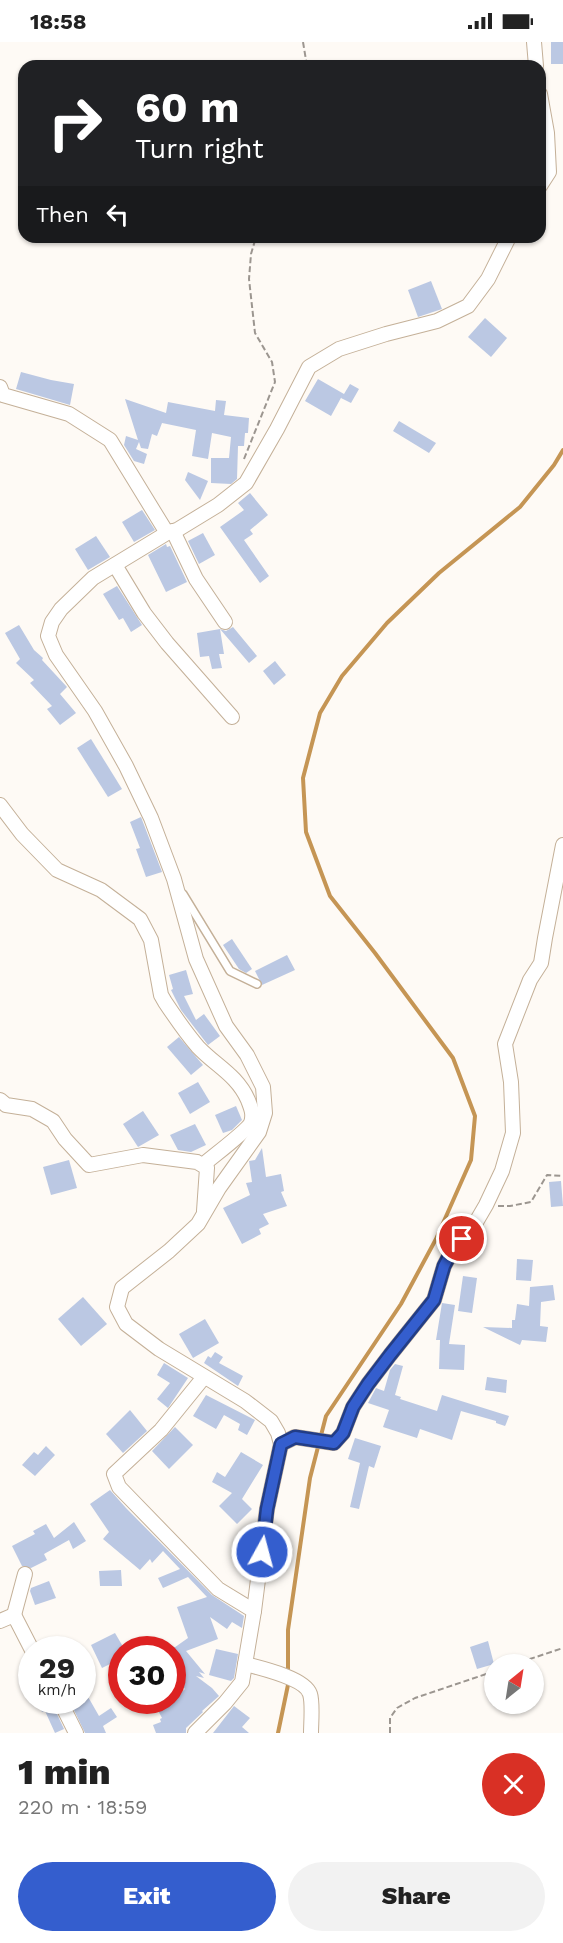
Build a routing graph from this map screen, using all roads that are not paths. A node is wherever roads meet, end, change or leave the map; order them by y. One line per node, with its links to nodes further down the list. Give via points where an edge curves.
1 (534, 42): 2 (street)
2 (536, 60)
3 (546, 127): 4 (street)
4 (546, 177)
5 (505, 243): 7 (street, via 488,279 468,306 437,321 339,349 309,367 246,483 219,506)
6 (0, 387): 7 (street, via 3,394 69,414 110,440)
7 (170, 532): 8 (street); 9 (street)
8 (115, 565): 10 (street, via 167,643); 13 (street, via 93,578 61,609 48,636 126,766)
9 (225, 622)
10 (232, 717)
11 (0, 804): 16 (street, via 57,870 101,890 140,919 151,940 165,1002 198,1046 243,1088 253,1113 250,1124)
12 (563, 845): 19 (street, via 541,963 530,980 505,1044 513,1133 502,1171 486,1205 472,1229 453,1249 434,1300 368,1384 343,1433 334,1443 295,1437)
13 (174, 879): 14 (lane, via 230,971); 17 (street, via 196,958 226,1026 263,1087 265,1113 260,1132)
14 (257, 984)
15 (0, 1100): 16 (street, via 6,1105 32,1109 53,1121 89,1165 143,1155)
16 (202, 1165): 17 (street, via 207,1168)
17 (204, 1214): 18 (street, via 169,1251 122,1288 117,1307 126,1324)
18 (204, 1377): 19 (street, via 271,1421); 21 (street, via 161,1430 114,1474 119,1487 218,1589)
19 (281, 1444): 21 (street, via 267,1509)
20 (25, 1574): 22 (street)
21 (254, 1611): 25 (street)
22 (14, 1615): 23 (street); 24 (street)
23 (0, 1621)
24 (25, 1636)
25 (245, 1664): 28 (street, via 242,1682); 29 (street, via 293,1679 310,1693)
26 (66, 1714): 27 (street)
27 (76, 1733)
28 (195, 1733)
29 (311, 1733)

